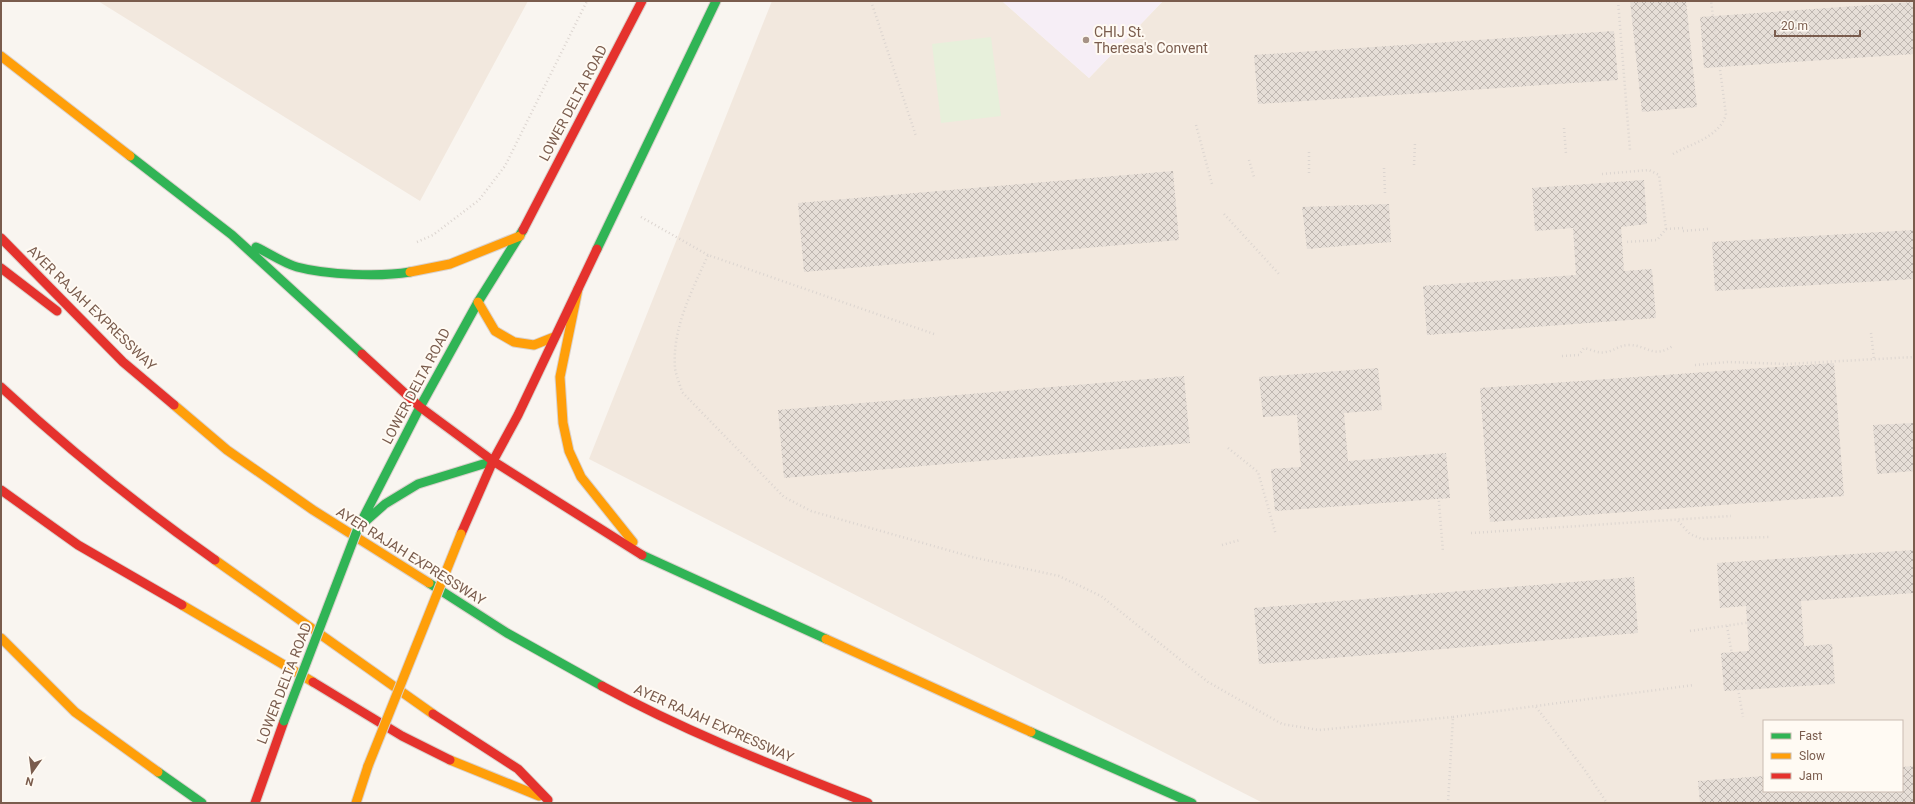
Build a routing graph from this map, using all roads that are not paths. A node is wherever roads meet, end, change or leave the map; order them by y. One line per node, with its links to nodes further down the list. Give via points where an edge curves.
1 (642, 1): 5 (main road, LOWER DELTA ROAD)
2 (716, 1): 8 (main road)
3 (1, 56): 4 (main road)
4 (232, 235): 5 (main road, via 297,267 346,274 393,275 450,264); 13 (main road)
5 (520, 236): 9 (main road, LOWER DELTA ROAD)
6 (1, 238): 11 (main road, AYER RAJAH EXPRESSWAY)
7 (1, 268): 11 (main road)
8 (578, 289): 10 (main road); 17 (main road, via 560,377 563,423 569,451 582,478)
9 (478, 302): 10 (main road, via 495,331 514,342 534,345); 13 (main road, LOWER DELTA ROAD)
10 (554, 337): 14 (main road, via 518,415)
11 (123, 362): 24 (main road, AYER RAJAH EXPRESSWAY, via 227,450 313,510 507,633 654,714 745,755)
12 (1, 387): 19 (main road, via 44,427 178,534 430,712 518,769)
13 (420, 407): 14 (main road); 16 (main road, LOWER DELTA ROAD)
14 (493, 461): 16 (main road, via 418,484 385,504); 17 (main road); 22 (main road, bridge, via 368,766)
15 (1, 490): 19 (main road, via 78,545 259,649 402,736 452,761)
16 (358, 528): 21 (main road, LOWER DELTA ROAD, bridge)
17 (644, 556): 25 (main road)
18 (1, 638): 20 (main road, via 75,712)
19 (548, 800): 23 (main road)
20 (202, 803)
21 (255, 803)
22 (356, 803)
23 (558, 803)
24 (868, 803)
25 (1192, 803)

